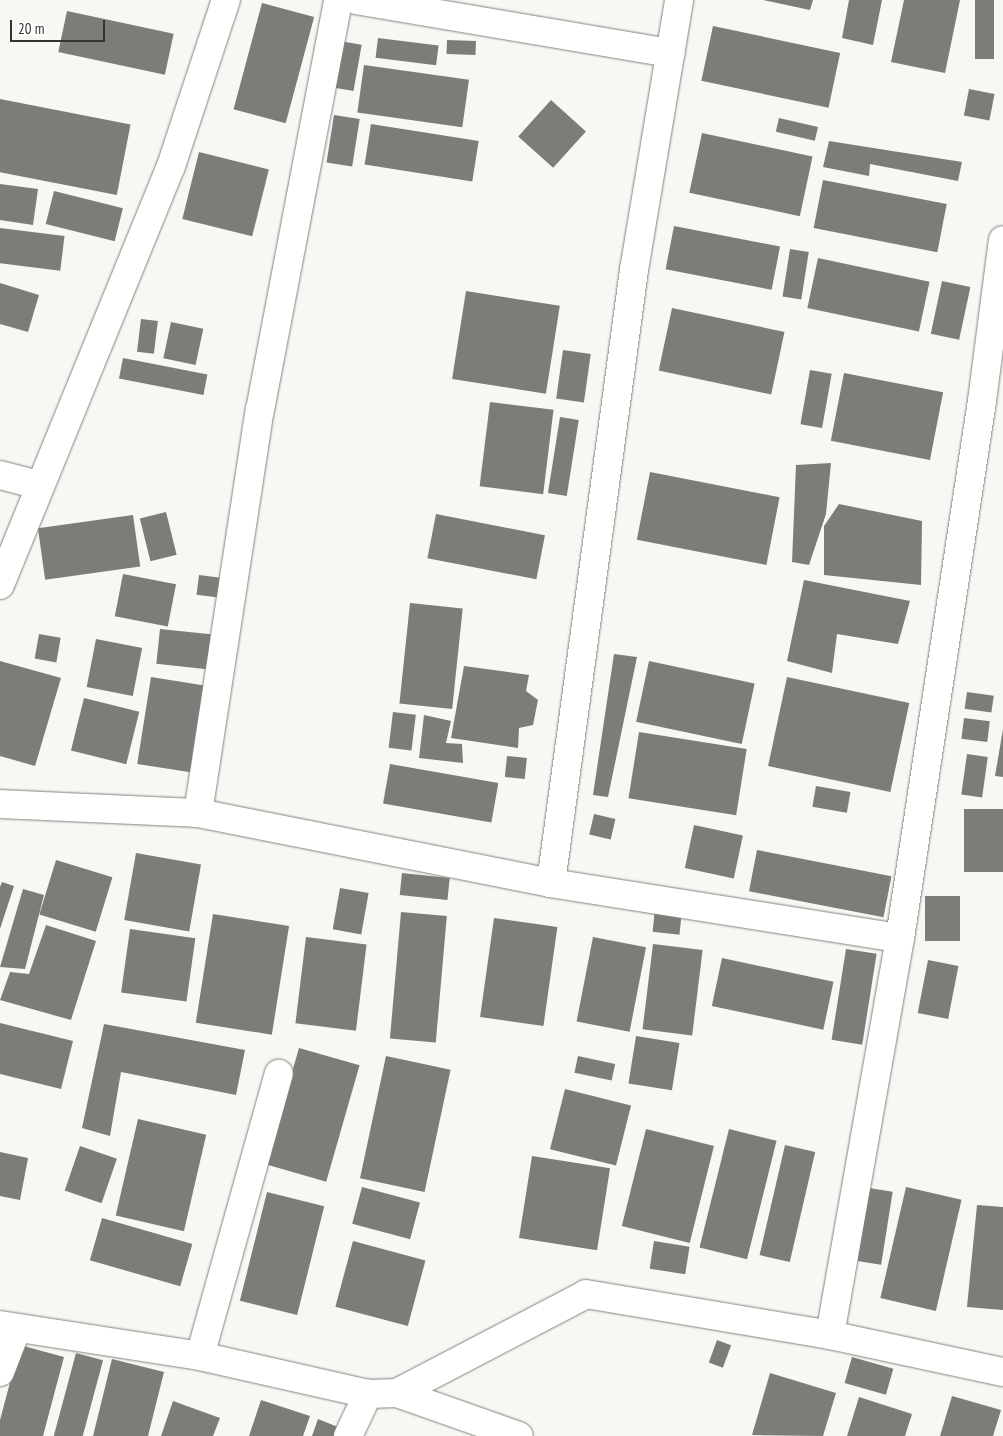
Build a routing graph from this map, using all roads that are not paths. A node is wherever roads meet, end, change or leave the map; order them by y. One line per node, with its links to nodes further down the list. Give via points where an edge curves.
1 (226, 0): 9 (street, via 170,166)
2 (338, 0): 12 (street, via 260,410)
3 (356, 0): 5 (street)
4 (679, 0): 5 (street)
5 (671, 53): 13 (street, via 634,270)
6 (1003, 240): 7 (street)
7 (993, 403): 14 (street)
8 (0, 475): 9 (street)
9 (39, 485): 10 (street)
10 (0, 584)
11 (0, 804): 12 (street)
12 (198, 813): 13 (street)
13 (551, 884): 14 (street)
14 (900, 938): 17 (street)
15 (279, 1074): 18 (street)
16 (8, 1327): 18 (street); 19 (street)
17 (830, 1335): 20 (street); 21 (street, via 586,1294)
18 (200, 1356): 22 (street)
19 (0, 1372)
20 (1003, 1372)
21 (396, 1393): 22 (street); 24 (street)
22 (368, 1394): 23 (street)
23 (348, 1436)
24 (519, 1436)

